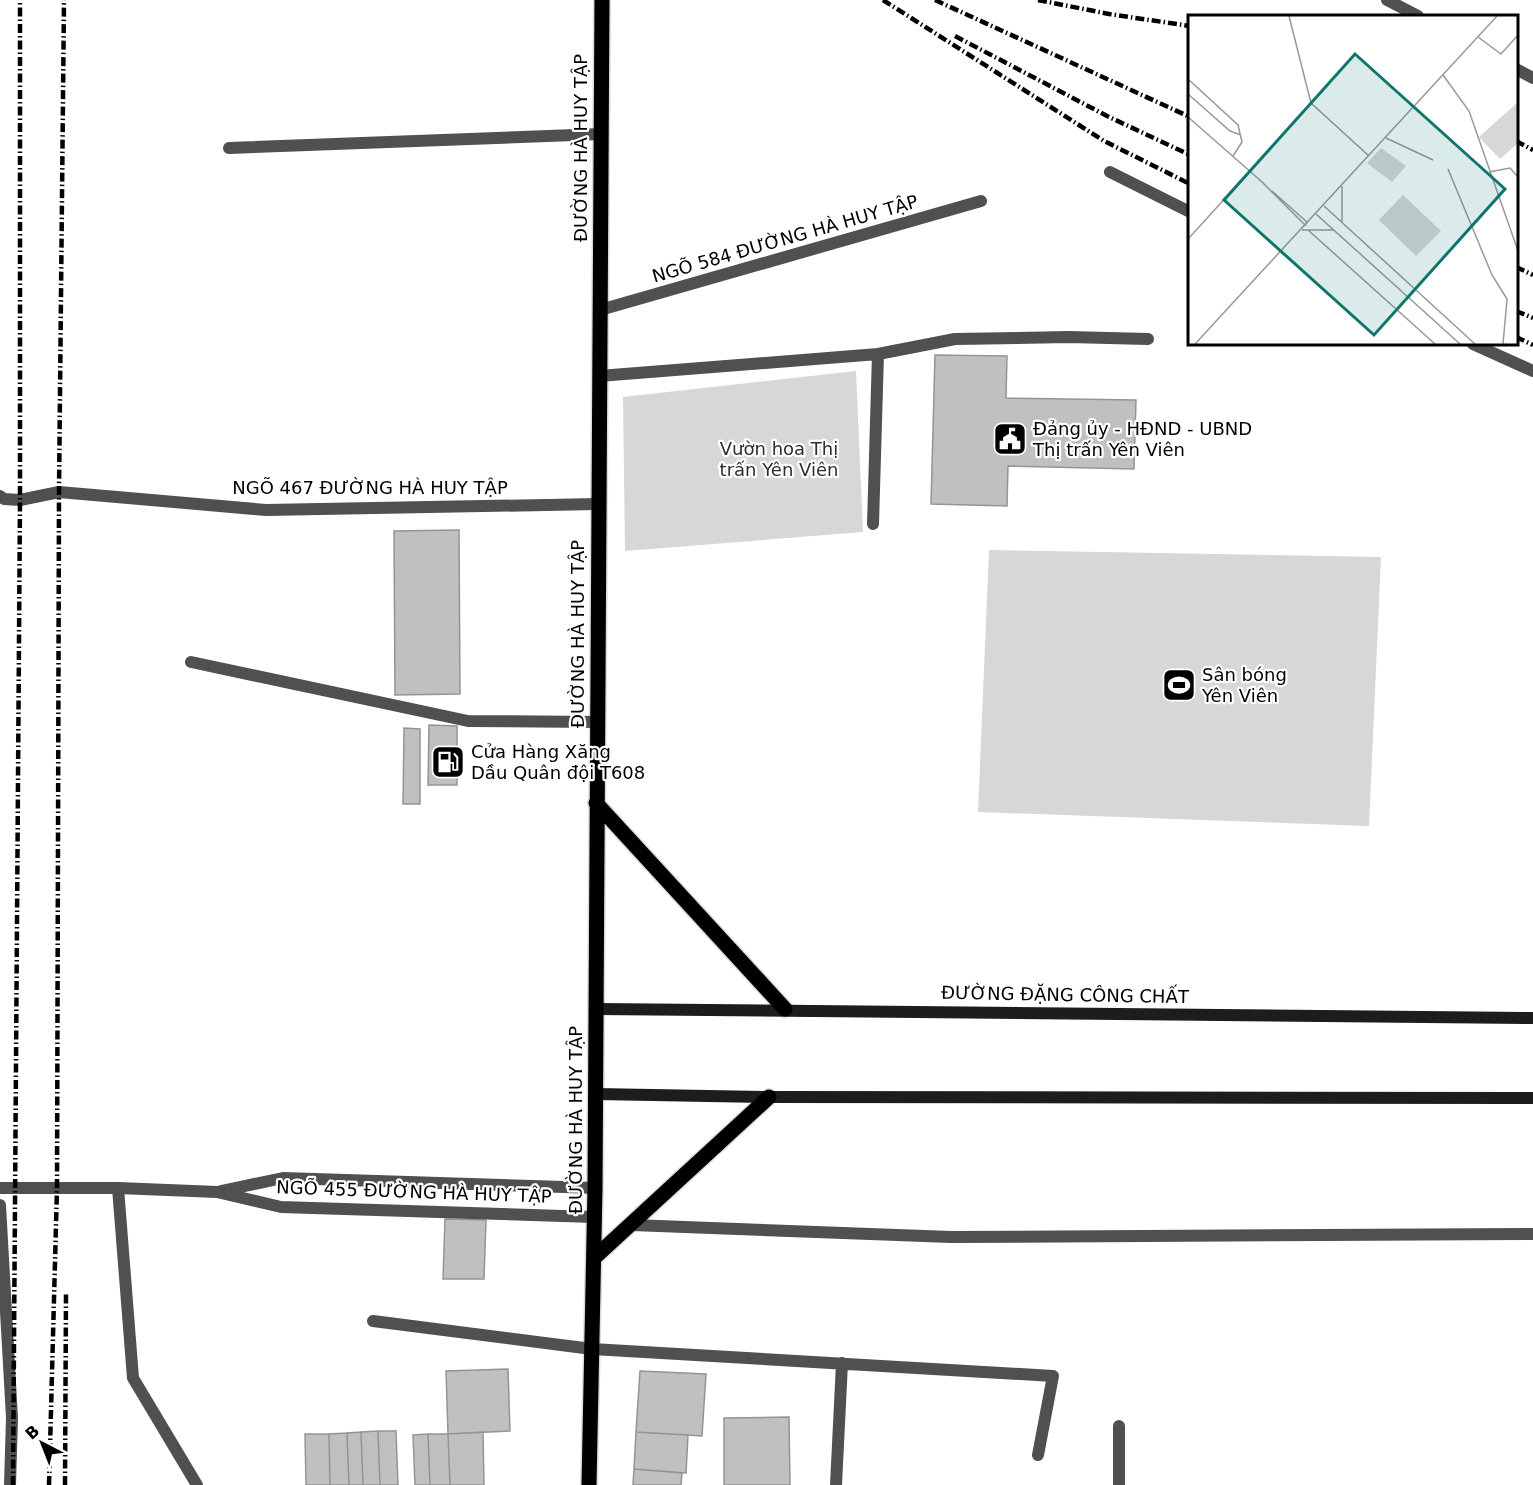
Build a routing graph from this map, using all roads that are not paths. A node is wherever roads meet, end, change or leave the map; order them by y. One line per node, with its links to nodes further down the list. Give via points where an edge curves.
1 (602, 0): 6 (main road, ĐƯỜNG HÀ HUY TẬP)
2 (1387, 0): 3 (street)
3 (1416, 15)
4 (1518, 70): 5 (street)
5 (1533, 78)
6 (601, 134): 7 (street); 11 (main road, ĐƯỜNG HÀ HUY TẬP)
7 (229, 148)
8 (1110, 172): 10 (street)
9 (981, 201): 11 (street, NGÕ 584 ĐƯỜNG HÀ HUY TẬP)
10 (1188, 211)
11 (600, 310): 16 (main road, ĐƯỜNG HÀ HUY TẬP)
12 (1148, 339): 14 (street, via 955,339)
13 (1475, 345): 15 (street)
14 (878, 354): 16 (street); 19 (street)
15 (1533, 371)
16 (599, 376): 18 (main road, ĐƯỜNG HÀ HUY TẬP)
17 (0, 496): 18 (street, NGÕ 467 ĐƯỜNG HÀ HUY TẬP, via 20,500 59,492 266,510)
18 (598, 504): 21 (main road, ĐƯỜNG HÀ HUY TẬP)
19 (873, 524)
20 (191, 662): 21 (street, via 468,721)
21 (597, 722): 22 (main road, ĐƯỜNG HÀ HUY TẬP)
22 (596, 803): 23 (main road, ĐƯỜNG HÀ HUY TẬP); 24 (main road)
23 (596, 1009): 24 (main road, ĐƯỜNG ĐẶNG CÔNG CHẤT); 26 (main road, ĐƯỜNG HÀ HUY TẬP)
24 (785, 1009): 25 (main road, ĐƯỜNG ĐẶNG CÔNG CHẤT)
25 (1533, 1018)
26 (596, 1094): 27 (main road); 31 (main road, ĐƯỜNG HÀ HUY TẬP)
27 (769, 1097): 28 (main road); 35 (main road)
28 (1533, 1098)
29 (0, 1188): 30 (street)
30 (118, 1188): 32 (street); 44 (street, via 133,1378)
31 (596, 1188): 32 (street, NGÕ 455 ĐƯỜNG HÀ HUY TẬP, via 283,1178); 34 (main road, ĐƯỜNG HÀ HUY TẬP)
32 (217, 1192): 34 (street, NGÕ 455 ĐƯỜNG HÀ HUY TẬP, via 281,1207)
33 (0, 1205): 43 (street, via 12,1419)
34 (594, 1217): 37 (main road, ĐƯỜNG HÀ HUY TẬP)
35 (632, 1225): 36 (street, via 951,1237); 37 (main road)
36 (1533, 1234)
37 (594, 1258): 39 (main road, ĐƯỜNG HÀ HUY TẬP)
38 (373, 1321): 39 (street)
39 (592, 1349): 40 (street); 45 (main road, ĐƯỜNG HÀ HUY TẬP)
40 (842, 1363): 42 (street, via 1053,1376); 46 (street)
41 (1119, 1426): 47 (street)
42 (1038, 1455)
43 (10, 1485)
44 (198, 1485)
45 (589, 1485)
46 (836, 1485)
47 (1119, 1485)

